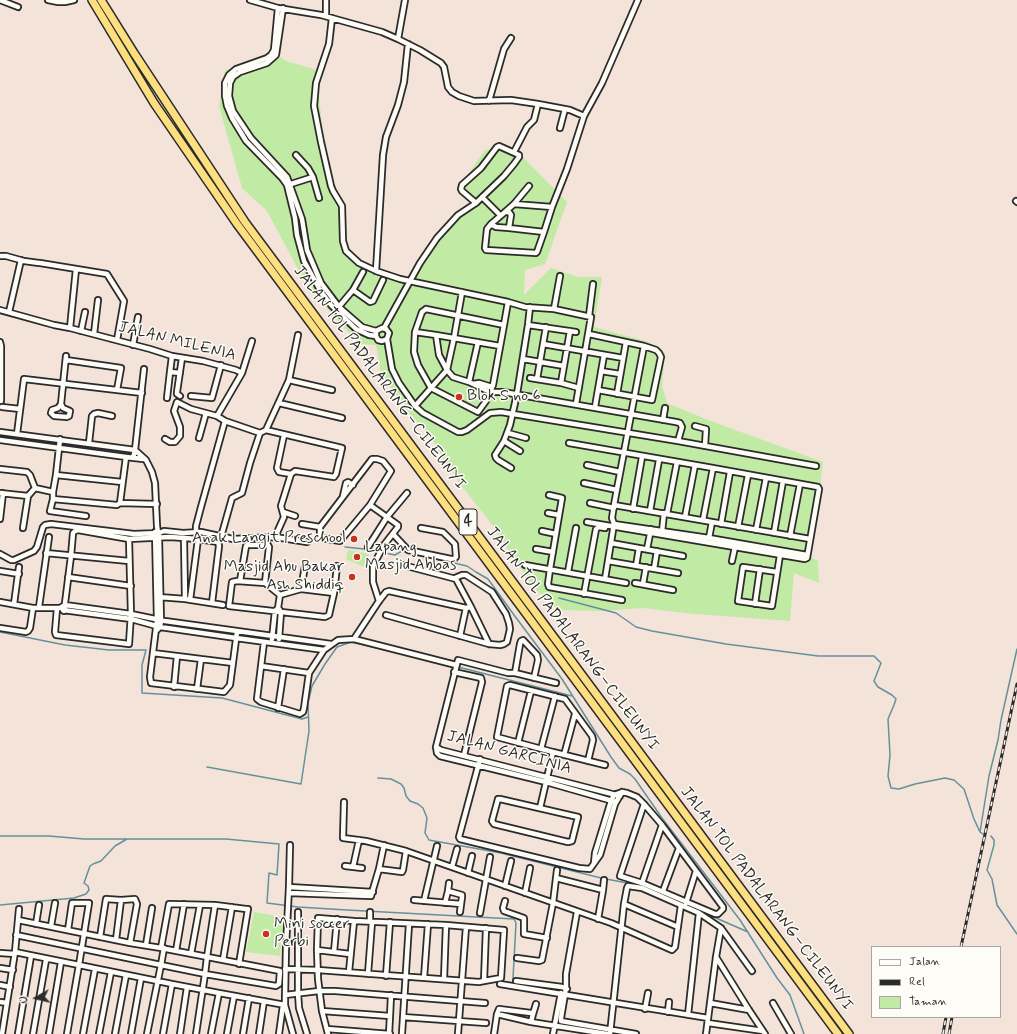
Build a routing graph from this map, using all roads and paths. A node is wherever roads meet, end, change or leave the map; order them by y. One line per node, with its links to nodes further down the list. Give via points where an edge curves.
1 (0, 0): 10 (street)
2 (48, 0): 3 (street)
3 (74, 0)
4 (92, 0): 545 (highway, JALAN TOL PADALARANG–CILEUNYI / 4, via 154,103 237,224)
5 (101, 0): 546 (highway, JALAN TOL PADALARANG–CILEUNYI / 4, via 245,222)
6 (250, 0): 11 (street)
7 (326, 0): 12 (street)
8 (405, 0): 15 (street)
9 (638, 0): 21 (street, via 602,83)
10 (18, 6)
11 (281, 8): 12 (street); 17 (street)
12 (326, 16): 13 (street)
13 (332, 18): 15 (street); 40 (street, via 327,53 316,83 315,115 333,191 342,206 344,246 359,263)
14 (511, 38): 18 (street, via 504,49)
15 (398, 39): 16 (street)
16 (408, 44): 18 (street, via 441,63 452,92 474,101); 40 (street, via 404,82 386,137 383,155)
17 (276, 50): 26 (street, via 274,58 267,63 233,77 229,96 235,116 250,138); 51 (street, via 268,58 236,69 229,75 225,83 227,106 246,140 287,185 304,262 320,290)
18 (489, 101): 19 (street, via 511,100)
19 (538, 104): 20 (street); 23 (street, via 534,120 527,127)
20 (565, 109): 21 (street); 22 (street)
21 (584, 116): 32 (street)
22 (560, 128)
23 (514, 152): 28 (street, via 519,156 514,164); 30 (street, via 497,147 481,168 462,185 462,191)
24 (296, 155): 25 (street)
25 (313, 177): 26 (street); 29 (street)
26 (291, 184): 51 (street, via 302,219 306,250 321,283)
27 (529, 186): 31 (street)
28 (482, 197): 30 (street); 33 (street)
29 (319, 198)
30 (476, 203): 44 (street, via 458,215 440,234)
31 (514, 204): 32 (street); 33 (street)
32 (552, 208): 36 (street)
33 (502, 213): 34 (street); 35 (street, via 509,212 511,215)
34 (491, 224): 35 (street); 36 (street, via 487,229 486,250 536,253)
35 (509, 228): 36 (street)
36 (544, 232)
37 (0, 256): 38 (street)
38 (21, 260): 39 (street); 54 (street)
39 (76, 269): 62 (street); 74 (street, via 107,274 123,299)
40 (376, 271): 44 (street)
41 (363, 272): 46 (street)
42 (560, 276): 52 (street)
43 (383, 280): 46 (street, via 373,301 370,302)
44 (410, 281): 47 (street); 63 (street)
45 (592, 284): 57 (street)
46 (353, 290): 51 (street)
47 (462, 292): 49 (street); 56 (street)
48 (98, 300): 68 (street)
49 (508, 302): 50 (street); 59 (street)
50 (530, 307): 52 (street); 60 (street)
51 (338, 308): 69 (street, via 356,329 369,335)
52 (554, 309): 57 (street)
53 (0, 310): 54 (street, JALAN MILENIA)
54 (9, 312): 62 (street, JALAN MILENIA)
55 (85, 312): 64 (street)
56 (458, 316): 59 (street); 66 (street, via 424,310); 73 (street)
57 (590, 316): 70 (street)
58 (138, 317): 81 (street)
59 (504, 325): 82 (street)
60 (528, 325): 61 (street); 90 (street)
61 (546, 327): 65 (street); 80 (street)
62 (70, 328): 64 (street, JALAN MILENIA)
63 (386, 329): 69 (street, via 380,328); 75 (street, via 389,335)
64 (81, 331): 68 (street, JALAN MILENIA)
65 (570, 331): 67 (street); 84 (street)
66 (415, 332): 72 (street); 108 (street, via 416,359)
67 (576, 332)
68 (94, 334): 74 (street, JALAN MILENIA)
69 (376, 334): 75 (street, via 378,340)
70 (589, 334): 79 (street); 85 (street)
71 (298, 335): 103 (street)
72 (436, 335): 73 (street); 95 (street, via 439,355)
73 (454, 338): 78 (street); 95 (street)
74 (117, 340): 81 (street, JALAN MILENIA)
75 (385, 340): 125 (street, via 392,369)
76 (252, 341): 98 (street)
77 (0, 342): 121 (street)
78 (478, 342): 82 (street); 105 (street)
79 (626, 342): 83 (street); 89 (street)
80 (543, 344): 84 (street); 91 (street)
81 (133, 345): 87 (street, JALAN MILENIA)
82 (500, 346): 107 (street)
83 (644, 346): 119 (street); 119 (street, via 656,350 661,357 654,397 651,400)
84 (567, 348): 85 (street); 93 (street)
85 (586, 352): 86 (street); 109 (street)
86 (604, 355): 89 (street); 96 (street)
87 (172, 356): 88 (street, JALAN MILENIA); 97 (street)
88 (182, 358): 92 (street, JALAN MILENIA); 99 (street)
89 (623, 358): 100 (street)
90 (523, 359): 91 (street); 115 (street)
91 (541, 362): 93 (street); 102 (street)
92 (221, 365): 98 (street, JALAN MILENIA); 118 (street, via 212,398)
93 (564, 366): 106 (street)
94 (144, 369): 114 (street)
95 (447, 370): 105 (street, via 453,376); 108 (street)
96 (601, 371): 100 (street); 112 (street)
97 (170, 372): 99 (street); 120 (street)
98 (242, 372): 134 (street, JALAN MILENIA)
99 (180, 373): 117 (street, via 177,393)
100 (620, 374): 116 (street)
101 (530, 378): 102 (street)
102 (537, 379): 106 (street)
103 (289, 380): 111 (street); 122 (street)
104 (63, 383): 110 (street); 110 (street, via 66,358 121,368); 123 (street); 129 (street, via 24,379)
105 (471, 383): 107 (street); 113 (street)
106 (561, 383): 109 (street)
107 (492, 387): 113 (street)
108 (431, 388): 113 (street, via 476,412); 125 (street)
109 (579, 388): 124 (street)
110 (117, 390): 114 (street)
111 (332, 390)
112 (598, 390): 116 (street); 127 (street)
113 (490, 392): 115 (street)
114 (142, 393): 157 (street)
115 (517, 394): 124 (street); 131 (street)
116 (617, 394): 119 (street)
117 (180, 396)
118 (191, 396)
119 (634, 397): 132 (street)
120 (167, 398)
121 (1, 401)
122 (279, 403): 135 (street); 139 (street)
123 (61, 404)
124 (576, 404): 127 (street)
125 (415, 406): 131 (street, via 423,414 458,432 467,430 490,413)
126 (2, 407): 129 (street)
127 (595, 407): 132 (street)
128 (665, 408): 136 (street)
129 (20, 409): 144 (street)
130 (206, 413): 134 (street); 146 (street); 149 (street, via 176,402 174,411 180,427 180,436 175,442)
131 (512, 414): 142 (street); 143 (street)
132 (632, 415): 136 (street); 143 (street)
133 (112, 416): 153 (street, via 92,416)
134 (217, 416): 137 (street)
135 (342, 418)
136 (663, 420): 152 (street, via 680,423 682,427)
137 (226, 421): 141 (street); 220 (street, via 200,507)
138 (696, 426): 155 (street, via 706,429)
139 (266, 430): 141 (street); 145 (street)
140 (0, 432): 144 (street)
141 (260, 433): 228 (street, via 242,493 232,498)
142 (508, 433): 147 (street); 151 (street)
143 (628, 433): 152 (street); 159 (street)
144 (17, 434): 148 (street)
145 (284, 435): 174 (street, via 277,468 279,472); 174 (street, via 342,448 334,477 295,470)
146 (199, 438)
147 (526, 438)
148 (60, 439): 153 (street); 156 (street)
149 (165, 439)
150 (0, 440): 156 (street)
151 (504, 441): 158 (street); 169 (street, via 495,457)
152 (678, 441): 155 (street)
153 (89, 443): 157 (street)
154 (569, 443): 159 (street)
155 (705, 446): 168 (street)
156 (58, 449): 161 (street); 176 (street)
157 (136, 450): 162 (street); 163 (street)
158 (520, 451)
159 (623, 453): 160 (street); 172 (street)
160 (642, 456): 164 (street); 195 (street)
161 (126, 457): 162 (street); 179 (street)
162 (133, 458): 163 (street)
163 (143, 459): 192 (street, via 152,472)
164 (659, 460): 165 (street); 196 (street)
165 (677, 462): 167 (street); 199 (street)
166 (587, 465): 172 (street)
167 (695, 465): 170 (street); 204 (street)
168 (816, 466)
169 (511, 468)
170 (713, 468): 173 (street); 206 (street)
171 (0, 469): 182 (street, via 28,472)
172 (620, 472): 183 (street)
173 (730, 472): 175 (street); 210 (street)
174 (291, 474): 197 (street, via 281,506)
175 (748, 474): 177 (street); 213 (street)
176 (56, 475): 179 (street); 184 (street)
177 (766, 478): 178 (street); 218 (street)
178 (783, 481): 181 (street); 222 (street)
179 (122, 482): 190 (street)
180 (584, 483): 183 (street)
181 (800, 484): 226 (street); 234 (street, via 819,489)
182 (35, 488): 184 (street); 188 (street)
183 (617, 490): 194 (street)
184 (53, 492): 189 (street)
185 (1, 493): 188 (street); 205 (street)
186 (407, 493): 203 (street)
187 (549, 495): 200 (street, via 561,498)
188 (28, 496): 214 (street)
189 (53, 499): 190 (street, via 111,506); 201 (street, via 49,511)
190 (120, 503): 192 (street)
191 (590, 503): 194 (street)
192 (157, 504): 225 (street)
193 (370, 505): 203 (street); 212 (street, via 340,541 322,538); 212 (street, via 390,471 383,461 377,459 372,459)
194 (614, 506): 195 (street); 211 (street)
195 (633, 508): 196 (street)
196 (650, 511): 199 (street)
197 (283, 512): 202 (street); 229 (street, via 283,520)
198 (548, 513): 200 (street)
199 (666, 514): 204 (street); 221 (street)
200 (559, 515): 224 (street)
201 (86, 516)
202 (295, 516)
203 (387, 517): 223 (street, via 398,526); 237 (street)
204 (685, 517): 206 (street)
205 (0, 518)
206 (703, 520): 208 (street)
207 (587, 522): 211 (street)
208 (712, 522): 210 (street); 231 (street)
209 (302, 524): 212 (street)
210 (721, 524): 213 (street)
211 (614, 526): 217 (street); 236 (street); 268 (street, via 597,527)
212 (320, 527)
213 (738, 527): 218 (street)
214 (23, 528)
215 (421, 528): 223 (street, via 443,532 455,544 456,558 451,560 408,550)
216 (576, 528): 264 (street)
217 (650, 530): 221 (street); 241 (street)
218 (756, 530): 222 (street)
219 (542, 531): 224 (street)
220 (196, 532): 225 (street, via 164,531); 228 (street)
221 (661, 532): 231 (street); 238 (street)
222 (774, 533): 226 (street)
223 (393, 534): 286 (street, via 373,566 373,582)
224 (556, 534): 243 (street)
225 (157, 535): 230 (street); 232 (street); 245 (street, via 57,524 45,525 34,551 14,560); 283 (street)
226 (790, 536): 234 (street)
227 (49, 537): 244 (street)
228 (221, 537): 229 (street)
229 (275, 537): 235 (street)
230 (184, 538): 233 (street); 284 (street)
231 (709, 538): 247 (street)
232 (129, 539): 248 (street, via 75,531); 251 (street)
233 (198, 539): 284 (street); 288 (street, via 216,541 219,544)
234 (810, 539): 247 (street)
235 (307, 542)
236 (611, 543): 239 (street); 252 (street)
237 (368, 547)
238 (735, 547): 246 (street); 250 (street)
239 (639, 548): 241 (street); 257 (street)
240 (536, 549): 243 (street)
241 (647, 549): 242 (street)
242 (657, 551): 249 (street); 261 (street)
243 (553, 552): 260 (street)
244 (46, 553): 248 (street); 292 (street)
245 (0, 554)
246 (780, 555): 247 (street, via 805,559); 265 (street)
247 (807, 555)
248 (72, 556): 251 (street); 269 (street)
249 (683, 556)
250 (732, 560)
251 (129, 561): 277 (street)
252 (608, 561): 257 (street); 271 (street)
253 (403, 565): 270 (street)
254 (525, 565): 260 (street)
255 (305, 566): 278 (street)
256 (337, 566): 280 (street)
257 (636, 566): 259 (street)
258 (19, 567): 267 (street)
259 (646, 567): 261 (street); 276 (street)
260 (550, 569): 264 (street); 281 (street, via 549,587)
261 (654, 569): 266 (street)
262 (760, 569): 265 (street); 290 (street); 290 (street, via 744,566 742,568 737,600)
263 (0, 571): 267 (street)
264 (568, 572): 268 (street)
265 (778, 572): 290 (street, via 772,606)
266 (678, 573)
267 (19, 574): 289 (street)
268 (587, 576): 271 (street); 281 (street)
269 (68, 577): 277 (street); 294 (street)
270 (455, 578): 295 (street); 312 (street, via 466,575 490,590 506,614 510,626 507,642 502,645)
271 (605, 579): 274 (street)
272 (240, 581): 273 (street); 273 (street, via 246,546 266,544 269,547); 296 (street, via 231,584 229,606)
273 (265, 583): 282 (street)
274 (626, 583)
275 (636, 583): 276 (street)
276 (643, 584): 279 (street)
277 (131, 586): 298 (street)
278 (301, 589): 280 (street); 282 (street)
279 (673, 590)
280 (334, 593): 296 (street, via 329,615 326,617)
281 (584, 594): 285 (street)
282 (280, 595): 296 (street)
283 (158, 597): 284 (street); 299 (street)
284 (187, 600): 288 (street)
285 (622, 600)
286 (379, 601): 295 (street, via 389,591); 307 (street)
287 (0, 602): 289 (street)
288 (212, 603): 291 (street)
289 (14, 604): 293 (street)
290 (754, 604)
291 (223, 605)
292 (39, 607): 293 (street); 294 (street)
293 (33, 608): 301 (street, via 28,631)
294 (61, 608): 298 (street); 298 (street, via 56,635 129,644)
295 (469, 608): 304 (street); 312 (street)
296 (278, 610): 303 (street); 305 (street)
297 (386, 615): 304 (street)
298 (131, 617): 299 (street); 300 (street)
299 (159, 620): 300 (street); 302 (street)
300 (158, 626): 306 (street); 314 (street)
301 (0, 628)
302 (237, 632): 303 (street); 306 (street)
303 (272, 636): 305 (street); 309 (street)
304 (460, 636): 312 (street)
305 (280, 637): 310 (street); 311 (street)
306 (236, 638): 308 (street); 317 (street)
307 (354, 638): 311 (street, via 338,640); 319 (street)
308 (264, 642): 309 (street); 318 (street)
309 (272, 643): 310 (street)
310 (279, 644): 313 (street)
311 (331, 644): 313 (street)
312 (489, 644)
313 (324, 650): 321 (street)
314 (153, 653): 315 (street); 325 (street, via 151,683)
315 (177, 656): 316 (street); 325 (street)
316 (201, 659): 317 (street); 326 (street)
317 (233, 664): 326 (street, via 230,685 224,692)
318 (261, 666): 320 (street); 329 (street, via 257,699)
319 (456, 667): 322 (street); 332 (street); 335 (street, via 481,678 482,682)
320 (284, 669): 321 (street); 329 (street)
321 (309, 673): 329 (street, via 302,714)
322 (516, 673): 323 (street); 323 (street, via 520,644 523,640 537,655)
323 (534, 678): 324 (street)
324 (556, 683)
325 (174, 687): 326 (street)
326 (197, 689)
327 (531, 691): 328 (street); 331 (street); 331 (street, via 508,686 496,734 497,737)
328 (555, 696): 330 (street, via 565,699); 333 (street)
329 (278, 708)
330 (575, 714): 336 (street); 338 (street, via 592,738)
331 (518, 744): 333 (street)
332 (436, 747): 335 (street, JALAN GARCINIA); 340 (street, JALAN GARCINIA, via 440,756)
333 (541, 749): 334 (street)
334 (553, 752): 336 (street); 341 (street)
335 (464, 755): 337 (street, JALAN GARCINIA)
336 (564, 755): 338 (street)
337 (480, 759): 340 (street); 341 (street, JALAN GARCINIA)
338 (588, 761): 339 (street)
339 (605, 765)
340 (478, 766): 341 (street, JALAN GARCINIA); 343 (street, via 460,839 587,870 594,865 600,855)
341 (547, 780): 342 (street, JALAN GARCINIA); 343 (street, JALAN GARCINIA); 346 (street)
342 (619, 794): 343 (street); 345 (street, JALAN GARCINIA, via 631,794)
343 (614, 801)
344 (344, 802): 348 (street, via 342,837)
345 (644, 804): 347 (street, JALAN GARCINIA); 372 (street, via 620,875)
346 (540, 808): 346 (street, via 500,799 492,821 494,824 572,841 578,817)
347 (662, 825): 352 (street, JALAN GARCINIA); 372 (street)
348 (359, 840): 350 (street); 360 (street)
349 (290, 845): 374 (street)
350 (384, 845): 354 (street); 364 (street)
351 (437, 846): 357 (street)
352 (679, 848): 366 (street, JALAN GARCINIA); 378 (street)
353 (456, 849): 361 (street)
354 (406, 851): 357 (street); 364 (street, via 402,871)
355 (472, 856): 367 (street)
356 (490, 857): 369 (street)
357 (434, 861): 361 (street); 383 (street)
358 (511, 861): 373 (street)
359 (345, 866): 360 (street)
360 (353, 867): 362 (street)
361 (452, 867): 367 (street)
362 (362, 868)
363 (530, 868): 380 (street)
364 (379, 869): 377 (street)
365 (557, 870): 368 (street)
366 (696, 871): 391 (street); 391 (street, JALAN GARCINIA, via 723,909 715,914)
367 (468, 873): 369 (street)
368 (556, 878): 375 (street); 389 (street)
369 (486, 879): 373 (street); 402 (street)
370 (604, 880): 375 (street)
371 (450, 883): 376 (street)
372 (642, 883): 378 (street)
373 (505, 886): 380 (street)
374 (289, 888): 377 (street); 379 (street)
375 (603, 890): 405 (street)
376 (448, 891): 386 (street); 388 (street, via 462,895)
377 (372, 892): 379 (street, via 371,897)
378 (663, 892): 391 (street)
379 (289, 893): 422 (street)
380 (525, 893): 389 (street)
381 (121, 900): 425 (street, via 106,899); 427 (street); 428 (street, via 135,899 137,903)
382 (414, 900): 383 (street)
383 (424, 901): 386 (street)
384 (505, 901): 426 (street, via 504,911 524,918 524,934)
385 (55, 903): 414 (street)
386 (445, 903): 388 (street)
387 (184, 904): 393 (street); 430 (street, via 169,904); 433 (street)
388 (462, 904): 400 (street)
389 (553, 904): 401 (street); 426 (street)
390 (624, 904): 391 (street, via 627,887 631,885); 416 (street); 418 (street)
391 (684, 904): 403 (street); 416 (street)
392 (39, 905): 410 (street)
393 (200, 905): 394 (street); 437 (street)
394 (215, 905): 395 (street); 441 (street)
395 (232, 907): 444 (street); 446 (street, via 248,909)
396 (152, 908): 429 (street)
397 (19, 909): 406 (street)
398 (298, 912): 423 (street)
399 (370, 912): 408 (street)
400 (460, 912)
401 (577, 912): 405 (street); 475 (street, via 566,974)
402 (480, 913)
403 (699, 913): 419 (street); 505 (street)
404 (337, 919): 407 (street); 432 (street, via 319,916); 434 (street)
405 (598, 919): 418 (street)
406 (18, 920): 410 (street); 424 (street)
407 (354, 921): 408 (street); 438 (street)
408 (371, 922): 409 (street); 459 (street)
409 (390, 922): 411 (street); 461 (street)
410 (36, 924): 414 (street)
411 (409, 924): 412 (street); 462 (street)
412 (428, 924): 413 (street); 464 (street)
413 (446, 925): 415 (street); 465 (street)
414 (51, 926): 420 (street)
415 (466, 927): 417 (street); 467 (street)
416 (678, 927): 418 (street, via 675,947 672,950)
417 (486, 928): 468 (street); 468 (street, via 504,932 501,978)
418 (621, 928): 494 (street)
419 (721, 928): 440 (street); 455 (street)
420 (68, 930): 421 (street); 421 (street, via 72,903 89,903)
421 (84, 934): 425 (street); 431 (street)
422 (286, 934): 423 (street); 451 (street)
423 (297, 934): 452 (street)
424 (16, 935): 431 (street); 436 (street)
425 (100, 937): 427 (street)
426 (546, 938): 442 (street, via 541,961)
427 (116, 940): 428 (street)
428 (130, 943): 429 (street)
429 (146, 945): 430 (street)
430 (162, 948): 433 (street); 447 (street)
431 (82, 949): 447 (street); 448 (street)
432 (317, 950): 434 (street); 454 (street)
433 (176, 951): 437 (street)
434 (334, 952): 438 (street)
435 (0, 953): 436 (street)
436 (15, 953): 439 (street); 453 (street)
437 (191, 954): 441 (street)
438 (350, 954): 457 (street)
439 (31, 956): 443 (street); 518 (street)
440 (716, 956): 495 (street); 501 (street)
441 (207, 957): 444 (street); 458 (street)
442 (518, 958)
443 (46, 960): 445 (street); 519 (street)
444 (223, 960): 446 (street)
445 (61, 962): 448 (street); 520 (street)
446 (239, 964): 458 (street, via 280,971 278,985)
447 (161, 965): 458 (street); 466 (street)
448 (79, 966): 450 (street); 521 (street)
449 (0, 968): 453 (street)
450 (95, 969): 456 (street); 522 (street)
451 (285, 969): 452 (street); 482 (street)
452 (297, 969): 454 (street); 479 (street)
453 (13, 970): 473 (street)
454 (318, 970): 457 (street); 477 (street)
455 (752, 971)
456 (111, 972): 460 (street); 523 (street)
457 (349, 972): 459 (street)
458 (205, 974): 476 (street)
459 (368, 974): 461 (street)
460 (126, 975): 463 (street); 524 (street)
461 (386, 976): 462 (street)
462 (406, 977): 464 (street); 486 (street)
463 (141, 978): 466 (street); 525 (street)
464 (424, 978): 465 (street)
465 (444, 979): 467 (street)
466 (157, 981): 470 (street); 526 (street)
467 (462, 981): 468 (street); 489 (street)
468 (484, 981)
469 (516, 981): 475 (street)
470 (172, 984): 474 (street); 527 (street)
471 (500, 984): 480 (street)
472 (0, 985): 473 (street)
473 (10, 987): 492 (street)
474 (187, 987): 476 (street); 528 (street)
475 (566, 988): 480 (street); 483 (street)
476 (203, 990): 478 (street); 529 (street)
477 (319, 991): 479 (street); 485 (street); 500 (street)
478 (219, 993): 484 (street); 530 (street)
479 (298, 993): 482 (street); 536 (street, via 299,1008)
480 (563, 993): 483 (street); 513 (street); 515 (street, via 562,1021)
481 (648, 994): 499 (street)
482 (285, 995): 498 (street)
483 (572, 995): 494 (street)
484 (234, 996): 487 (street); 531 (street)
485 (391, 996): 486 (street); 506 (street)
486 (404, 997): 489 (street); 507 (street)
487 (249, 998): 488 (street); 532 (street)
488 (264, 1001): 498 (street); 533 (street)
489 (460, 1001): 493 (street); 509 (street)
490 (0, 1002): 492 (street)
491 (669, 1002): 502 (street)
492 (7, 1003): 508 (street)
493 (485, 1003)
494 (614, 1003): 499 (street); 515 (street)
495 (710, 1003): 501 (street); 510 (street)
496 (536, 1004): 504 (street)
497 (773, 1004): 544 (street)
498 (284, 1005): 534 (street); 535 (street)
499 (645, 1009): 502 (street)
500 (322, 1010): 506 (street); 514 (street)
501 (749, 1010): 516 (street)
502 (668, 1012): 505 (street)
503 (497, 1014): 504 (street, via 499,1009); 511 (street); 540 (street)
504 (533, 1014): 511 (street)
505 (688, 1015): 510 (street)
506 (390, 1016): 537 (street)
507 (403, 1017): 509 (street); 538 (street)
508 (2, 1018): 517 (street)
509 (459, 1020): 512 (street); 539 (street)
510 (708, 1021): 516 (street); 543 (street)
511 (531, 1022): 513 (street)
512 (486, 1023)
513 (554, 1025): 515 (street); 541 (street)
514 (327, 1032): 537 (street)
515 (610, 1032): 542 (street)
516 (764, 1032)
517 (2, 1034)
518 (18, 1034)
519 (33, 1034)
520 (49, 1034)
521 (67, 1034)
522 (83, 1034)
523 (100, 1034)
524 (115, 1034)
525 (131, 1034)
526 (147, 1034)
527 (164, 1034)
528 (180, 1034)
529 (196, 1034)
530 (211, 1034)
531 (227, 1034)
532 (243, 1034)
533 (259, 1034)
534 (279, 1034)
535 (293, 1034)
536 (307, 1034)
537 (390, 1034)
538 (402, 1034)
539 (458, 1034)
540 (494, 1034)
541 (553, 1034)
542 (636, 1034)
543 (706, 1034)
544 (791, 1034)
545 (838, 1034)
546 (849, 1034)

